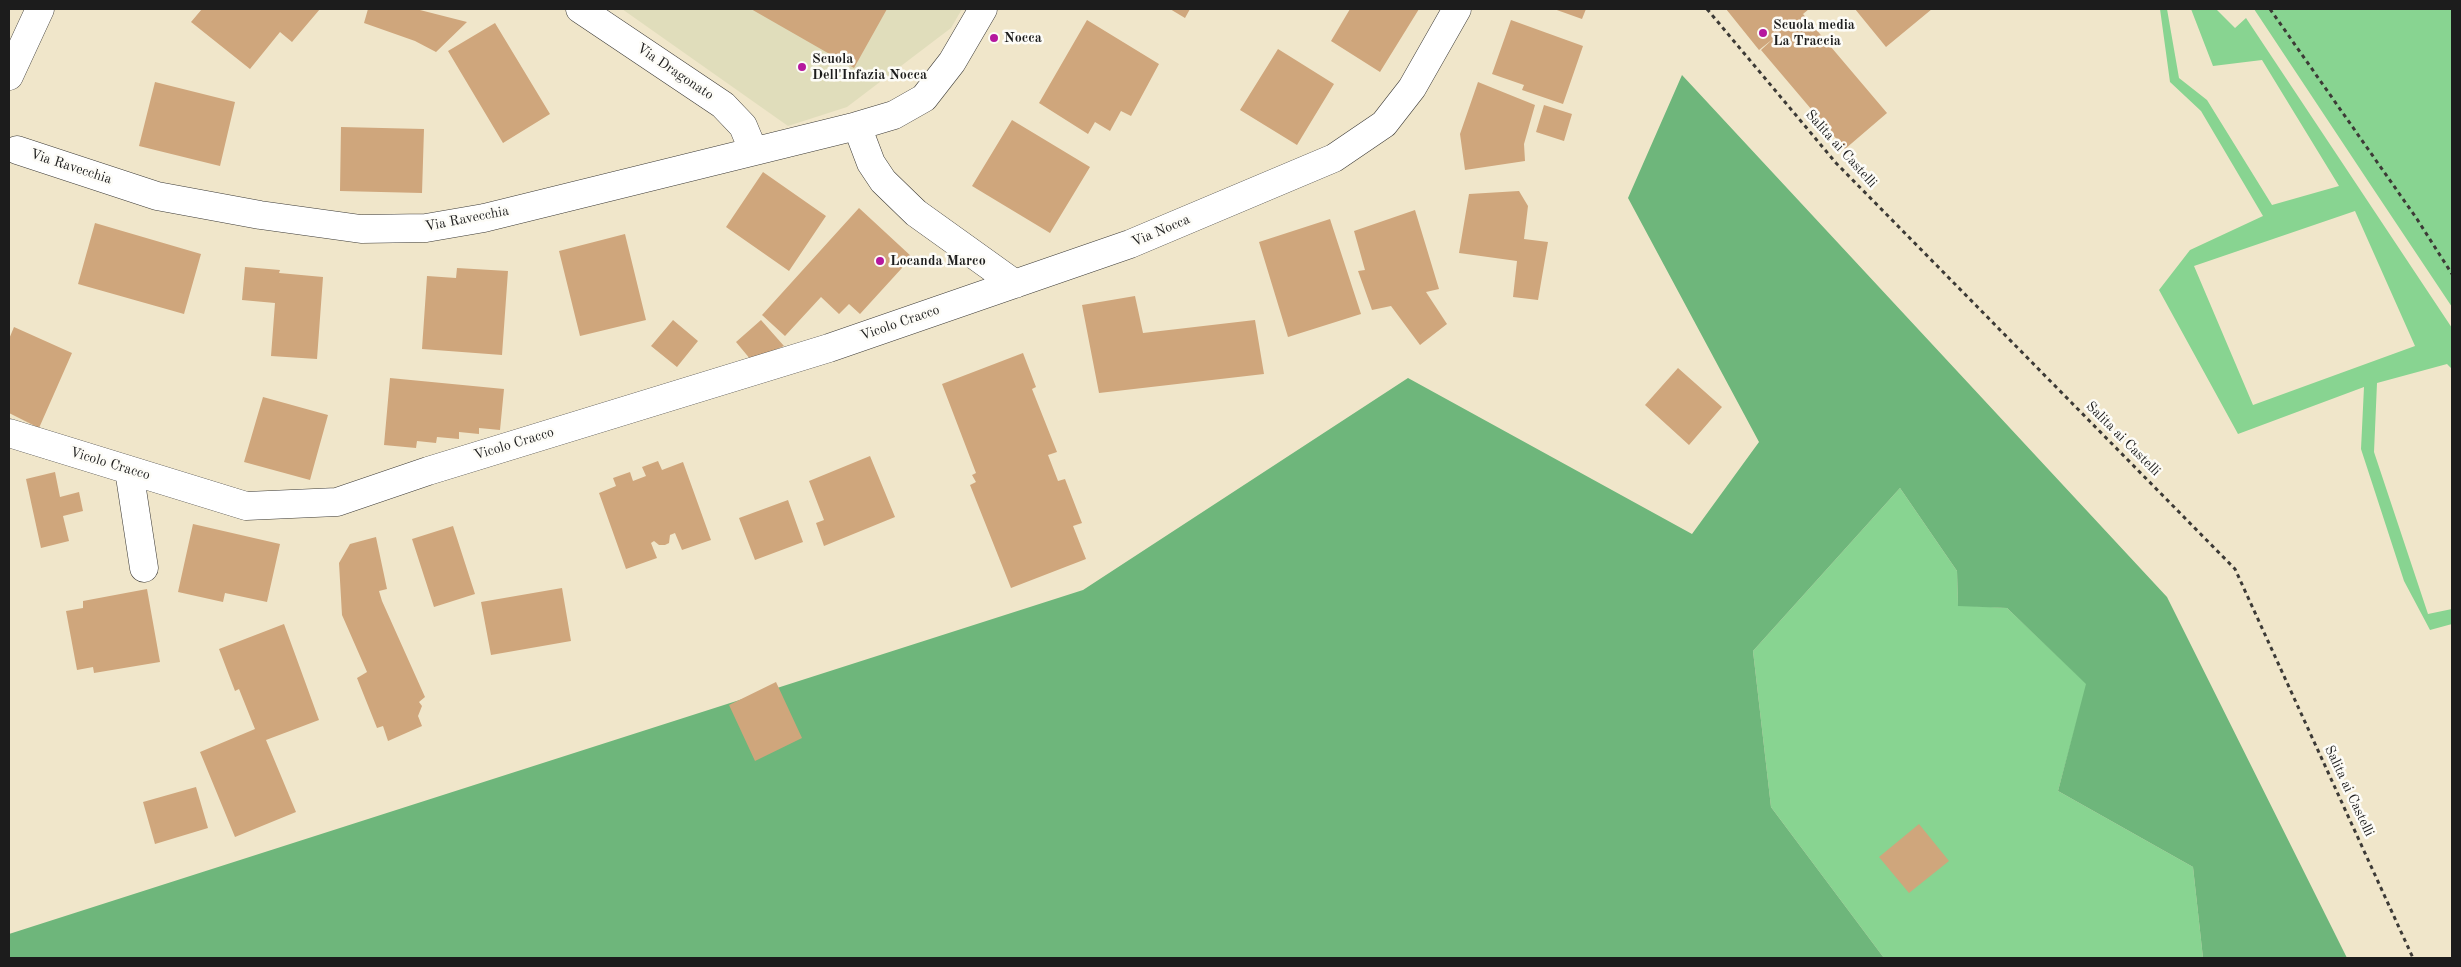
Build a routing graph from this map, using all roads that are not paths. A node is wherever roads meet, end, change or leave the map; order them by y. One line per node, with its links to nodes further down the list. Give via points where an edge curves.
1 (40, 9): 5 (street)
2 (580, 9): 8 (street, Via Dragonato, via 724,105 748,134)
3 (983, 9): 6 (street, Via Ravecchia, via 952,62 924,98 894,115)
4 (1457, 9): 9 (street, Via Nocca, via 1412,88 1384,124 1334,158 1130,244)
5 (9, 76)
6 (858, 126): 8 (street, Via Ravecchia); 9 (street, via 871,163 883,181 916,213)
7 (17, 150): 8 (street, Via Ravecchia, via 157,196 260,216 361,229 426,228 484,218)
8 (753, 150)
9 (1015, 284): 11 (street, Vicolo Cracco, via 828,348 437,468 337,502 246,506)
10 (9, 433): 11 (street, Vicolo Cracco)
11 (129, 470): 12 (street)
12 (144, 568)

